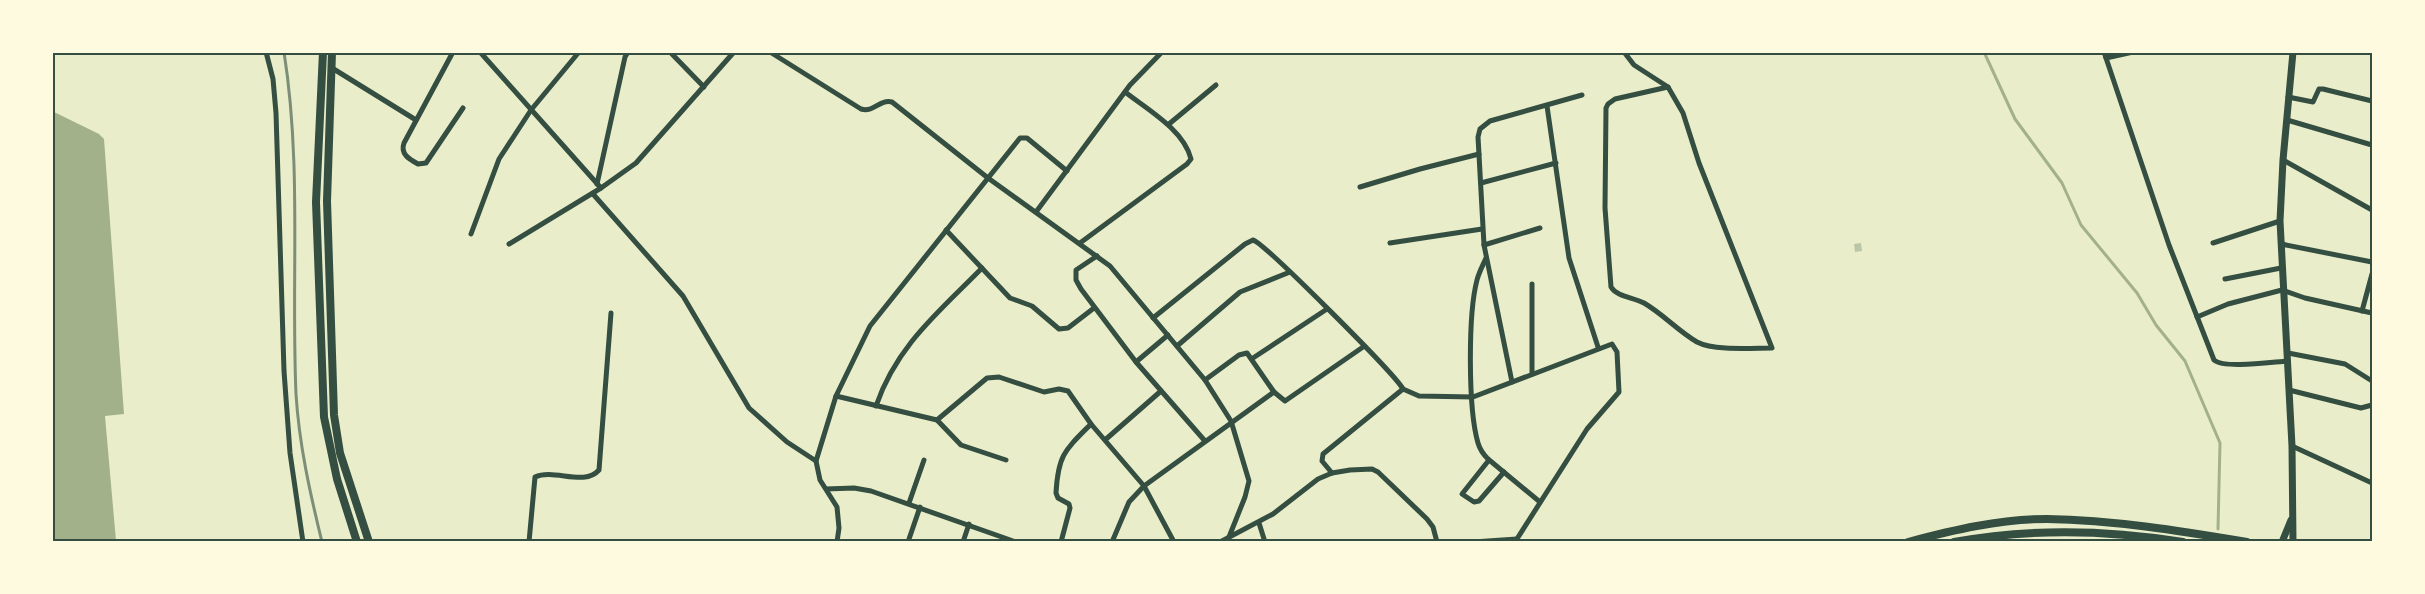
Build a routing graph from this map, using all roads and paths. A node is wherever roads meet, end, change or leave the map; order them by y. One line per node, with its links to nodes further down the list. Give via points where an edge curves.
1 (266, 52): 115 (street, via 276,113 281,331 289,438)
2 (323, 52): 116 (main road, via 316,202 324,417 336,479)
3 (332, 52): 17 (main road)
4 (453, 52): 28 (street)
5 (480, 52): 15 (street)
6 (579, 52): 27 (street)
7 (670, 52): 19 (street)
8 (734, 52): 19 (street)
9 (770, 52): 36 (street, via 861,110 872,109 883,101 892,102)
10 (1162, 52): 21 (street)
11 (1624, 52): 20 (street, via 1634,65)
12 (2133, 52): 16 (street)
13 (2293, 52): 23 (street)
14 (624, 54): 38 (street)
15 (487, 55): 27 (street)
16 (2105, 55): 69 (street)
17 (332, 68): 28 (street); 117 (main road, via 327,201 334,415 340,453)
18 (1216, 85): 30 (street)
19 (704, 87): 38 (street, via 647,153)
20 (1668, 87): 20 (street, via 1615,99 1606,108 1605,208 1611,287 1617,294 1638,299 1661,313 1703,345 1772,348 1683,113)
21 (1125, 92): 30 (street); 35 (street)
22 (1582, 95): 25 (street)
23 (2288, 97): 24 (street, via 2313,102 2323,88); 29 (street)
24 (2373, 101)
25 (1547, 106): 32 (street, via 1484,124 1478,137); 34 (street)
26 (463, 108): 28 (street, via 421,165 402,150)
27 (531, 111): 38 (street); 47 (street, via 494,167)
28 (416, 120)
29 (2287, 120): 31 (street); 33 (street)
30 (1169, 124): 48 (street, via 1189,153 1190,162)
31 (2373, 145)
32 (1479, 154): 37 (street); 39 (street)
33 (2283, 160): 41 (street); 43 (street)
34 (1556, 163): 37 (street); 74 (street, via 1569,258)
35 (1067, 171): 36 (street, via 1023,136); 42 (street)
36 (988, 178): 42 (street); 46 (street)
37 (1480, 183): 45 (street)
38 (599, 186): 40 (street)
39 (1360, 187)
40 (593, 194): 51 (street); 100 (street, via 683,296 749,408 787,442)
41 (2373, 210)
42 (1036, 212): 48 (street)
43 (2280, 221): 50 (street); 52 (street)
44 (1540, 228): 53 (street)
45 (1482, 229): 49 (street); 53 (street)
46 (946, 230): 57 (street); 87 (street, via 870,326)
47 (471, 234)
48 (1080, 243): 54 (street)
49 (1390, 243)
50 (2213, 243)
51 (509, 244)
52 (2281, 244): 56 (street); 58 (street)
53 (1484, 245): 55 (street)
54 (1097, 256): 64 (street, via 1075,274); 70 (street)
55 (1487, 258): 82 (street); 88 (street, via 1475,292)
56 (2373, 262)
57 (982, 268): 64 (street, via 1010,298 1032,306 1059,329 1068,328); 90 (street, via 906,347)
58 (2281, 268): 61 (street); 63 (street)
59 (1290, 272): 65 (street); 70 (street, via 1256,241 1249,241); 72 (street, via 1240,292)
60 (2373, 274): 66 (street)
61 (2225, 279)
62 (1532, 284): 79 (street)
63 (2282, 290): 66 (street); 69 (street, via 2228,304); 75 (street)
64 (1094, 308): 78 (street)
65 (1326, 309): 73 (street); 76 (street)
66 (2362, 310): 68 (street)
67 (611, 313): 118 (street, via 599,470 589,477 535,477)
68 (2373, 314)
69 (2197, 317): 77 (street, via 2218,364)
70 (1153, 318): 71 (street)
71 (1168, 335): 72 (street); 78 (street)
72 (1177, 346): 80 (street)
73 (1364, 347): 83 (street); 86 (street, via 1288,400 1281,400)
74 (1598, 348): 79 (street); 106 (street, via 1616,346 1619,392 1587,429)
75 (2288, 353): 77 (street); 81 (street, via 2345,364)
76 (1253, 358): 80 (street, via 1243,353); 86 (street)
77 (2288, 361): 84 (street)
78 (1136, 362): 85 (street)
79 (1532, 374): 82 (street)
80 (1205, 380): 92 (street)
81 (2373, 381)
82 (1512, 382): 88 (street)
83 (1403, 389): 88 (street, via 1419,396); 102 (street, via 1323,454 1322,460)
84 (2289, 390): 89 (street, via 2361,408); 96 (street)
85 (1161, 391): 94 (street); 95 (street)
86 (1274, 392): 92 (street)
87 (836, 396): 90 (street); 100 (street)
88 (1473, 397): 99 (street, via 1478,442)
89 (2373, 405)
90 (876, 406): 91 (street)
91 (937, 420): 93 (street, via 992,376 1044,392 1064,389); 98 (street, via 962,445)
92 (1231, 421): 95 (street); 112 (street, via 1248,481)
93 (1091, 424): 94 (street); 122 (street, via 1068,446 1061,459 1056,494 1070,508)
94 (1105, 440): 104 (street)
95 (1205, 441): 104 (street)
96 (2292, 446): 103 (street); 109 (street)
97 (924, 460): 107 (street)
98 (1005, 460)
99 (1489, 460): 101 (street); 101 (street, via 1462,494 1479,501)
100 (816, 461): 105 (street)
101 (1504, 472): 106 (street)
102 (1332, 473): 110 (street, via 1306,486); 127 (street, via 1365,469 1378,472 1427,519)
103 (2373, 483)
104 (1144, 486): 123 (street, via 1129,502); 124 (street)
105 (826, 489): 107 (street, via 862,488); 119 (street, via 837,507)
106 (1540, 502): 113 (street)
107 (909, 503): 108 (street)
108 (920, 507): 111 (street); 120 (street)
109 (2292, 518): 133 (street); 134 (street)
110 (1259, 523): 112 (street); 126 (street)
111 (969, 524): 114 (street); 121 (street)
112 (1229, 537): 125 (street)
113 (1516, 540): 128 (street)
114 (1012, 541)
115 (303, 542)
116 (357, 542)
117 (369, 542)
118 (529, 542)
119 (837, 542)
120 (908, 542)
121 (963, 542)
122 (1060, 542)
123 (1112, 542)
124 (1174, 542)
125 (1220, 542)
126 (1265, 542)
127 (1437, 542)
128 (1473, 542)
129 (1908, 542): 132 (main road, via 1992,523 2046,519 2163,528)
130 (1954, 542): 131 (main road, via 2044,532)
131 (2183, 542)
132 (2247, 542)
133 (2282, 542)
134 (2293, 542)

